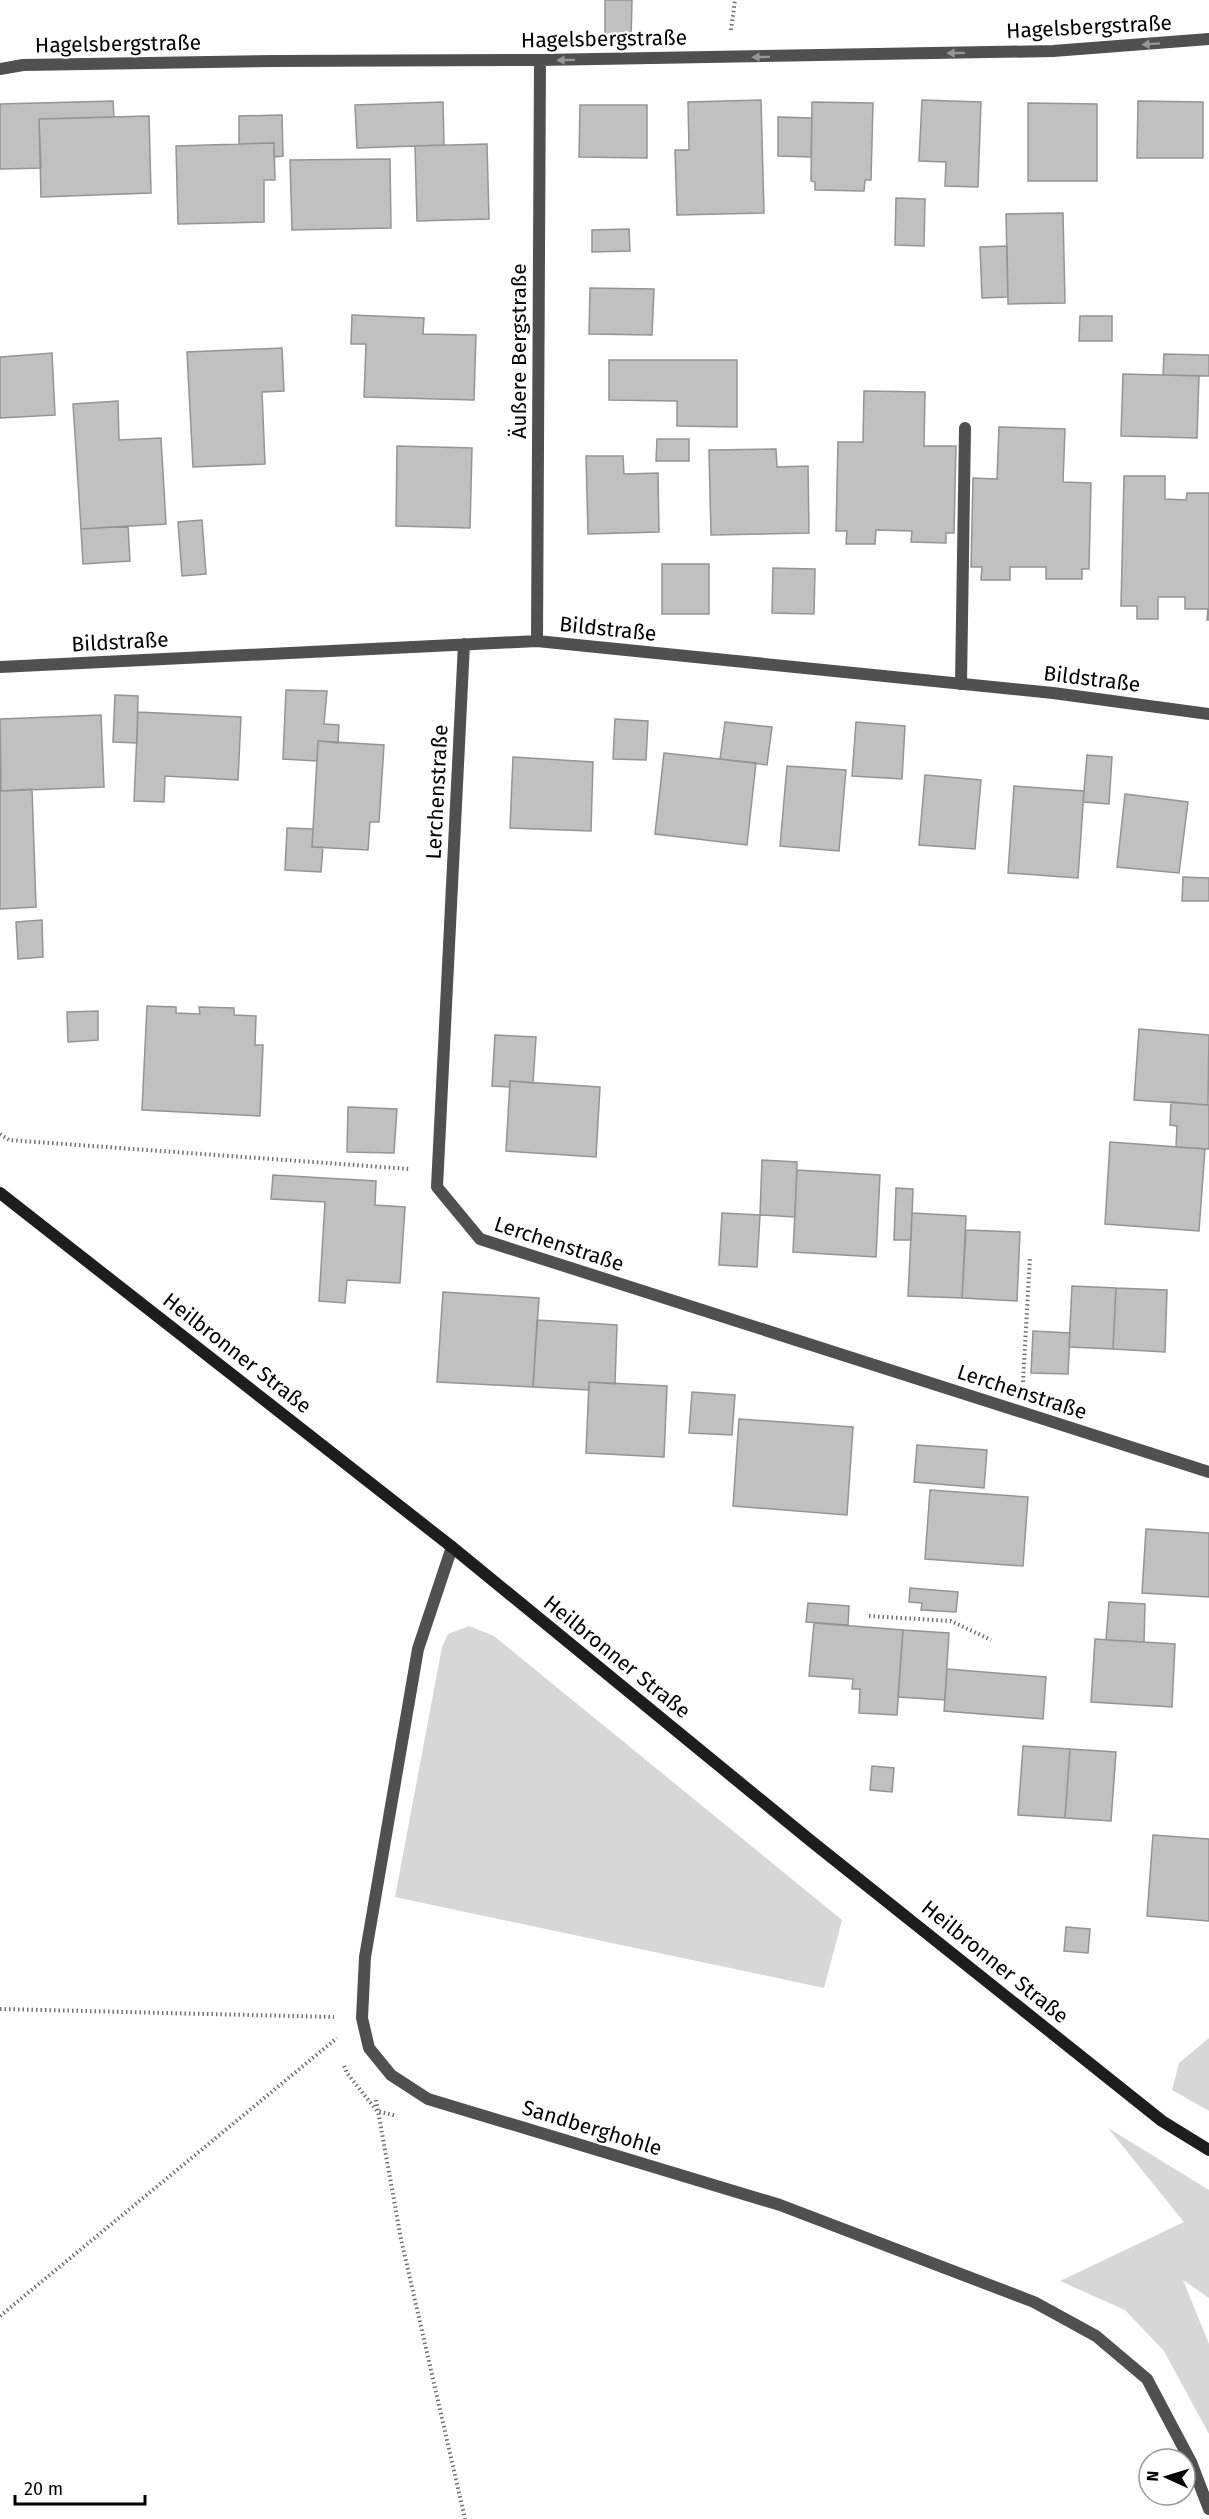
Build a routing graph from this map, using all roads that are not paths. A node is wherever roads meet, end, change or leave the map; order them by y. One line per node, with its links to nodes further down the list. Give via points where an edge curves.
1 (1209, 39): 2 (street, Hagelsbergstraße, one-way to 2, via 1053,51)
2 (540, 60): 3 (street, Hagelsbergstraße, via 23,65); 5 (street, Äußere Bergstraße)
3 (0, 69)
4 (965, 428): 8 (street)
5 (537, 642): 6 (street, Bildstraße); 8 (street, Bildstraße)
6 (464, 644): 7 (street, Bildstraße); 11 (street, Lerchenstraße, via 437,1187 480,1239)
7 (0, 667)
8 (961, 684): 9 (street, Bildstraße)
9 (1209, 714)
10 (0, 1193): 12 (main road, Heilbronner Straße)
11 (1209, 1472)
12 (452, 1547): 13 (main road, Heilbronner Straße, via 1162,2121); 14 (street, Sandberghohle, via 418,1649 365,1958 362,2018 369,2048 391,2075 428,2099 780,2205 1034,2302 1096,2336 1147,2379 1191,2462)
13 (1209, 2150)
14 (1209, 2509)

